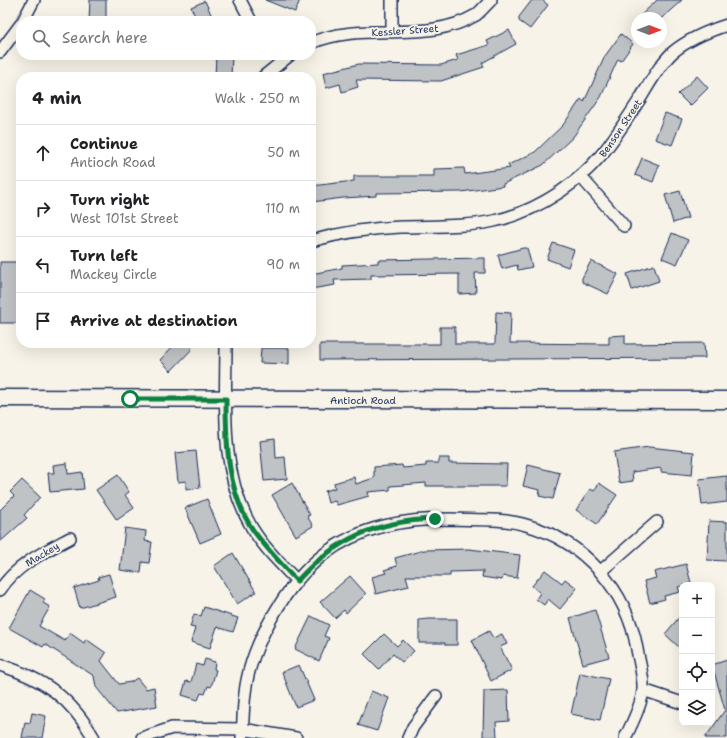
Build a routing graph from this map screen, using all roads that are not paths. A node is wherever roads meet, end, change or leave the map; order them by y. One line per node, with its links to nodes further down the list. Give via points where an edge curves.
1 (34, 0): 5 (street)
2 (240, 0): 6 (street)
3 (392, 0): 9 (street)
4 (491, 0): 9 (street, Kessler Street, via 476,14 454,24 435,29)
5 (26, 16)
6 (248, 16)
7 (727, 25): 14 (street, Benson Street, via 691,40 673,53 658,69 609,147)
8 (16, 31): 11 (street)
9 (392, 32): 10 (street, Kessler Street, via 334,35)
10 (316, 41)
11 (0, 52)
12 (275, 60): 13 (street)
13 (267, 72)
14 (581, 177): 15 (street); 16 (street, Benson Street, via 524,213 494,222 466,226 367,229)
15 (624, 226)
16 (316, 240)
17 (226, 348): 19 (street)
18 (0, 398): 19 (main road, Antioch Road)
19 (226, 399): 20 (main road, Antioch Road); 24 (street, via 228,460 243,512 252,529 270,552)
20 (727, 400)
21 (657, 522): 23 (street)
22 (70, 538): 25 (street, Mackey, via 35,556)
23 (601, 571): 24 (street, via 556,536 526,525 494,520 429,519 396,522 367,530 342,542 312,564); 27 (street, via 612,585 631,623)
24 (297, 581): 30 (street, via 276,611 253,661 245,692)
25 (0, 590)
26 (0, 664): 31 (street, via 22,672 54,690 71,705)
27 (643, 690): 29 (street); 35 (street)
28 (436, 696): 34 (street)
29 (679, 703)
30 (242, 734): 32 (street, via 172,728); 33 (street)
31 (94, 738)
32 (142, 738)
33 (296, 738)
34 (408, 738)
35 (625, 738)

